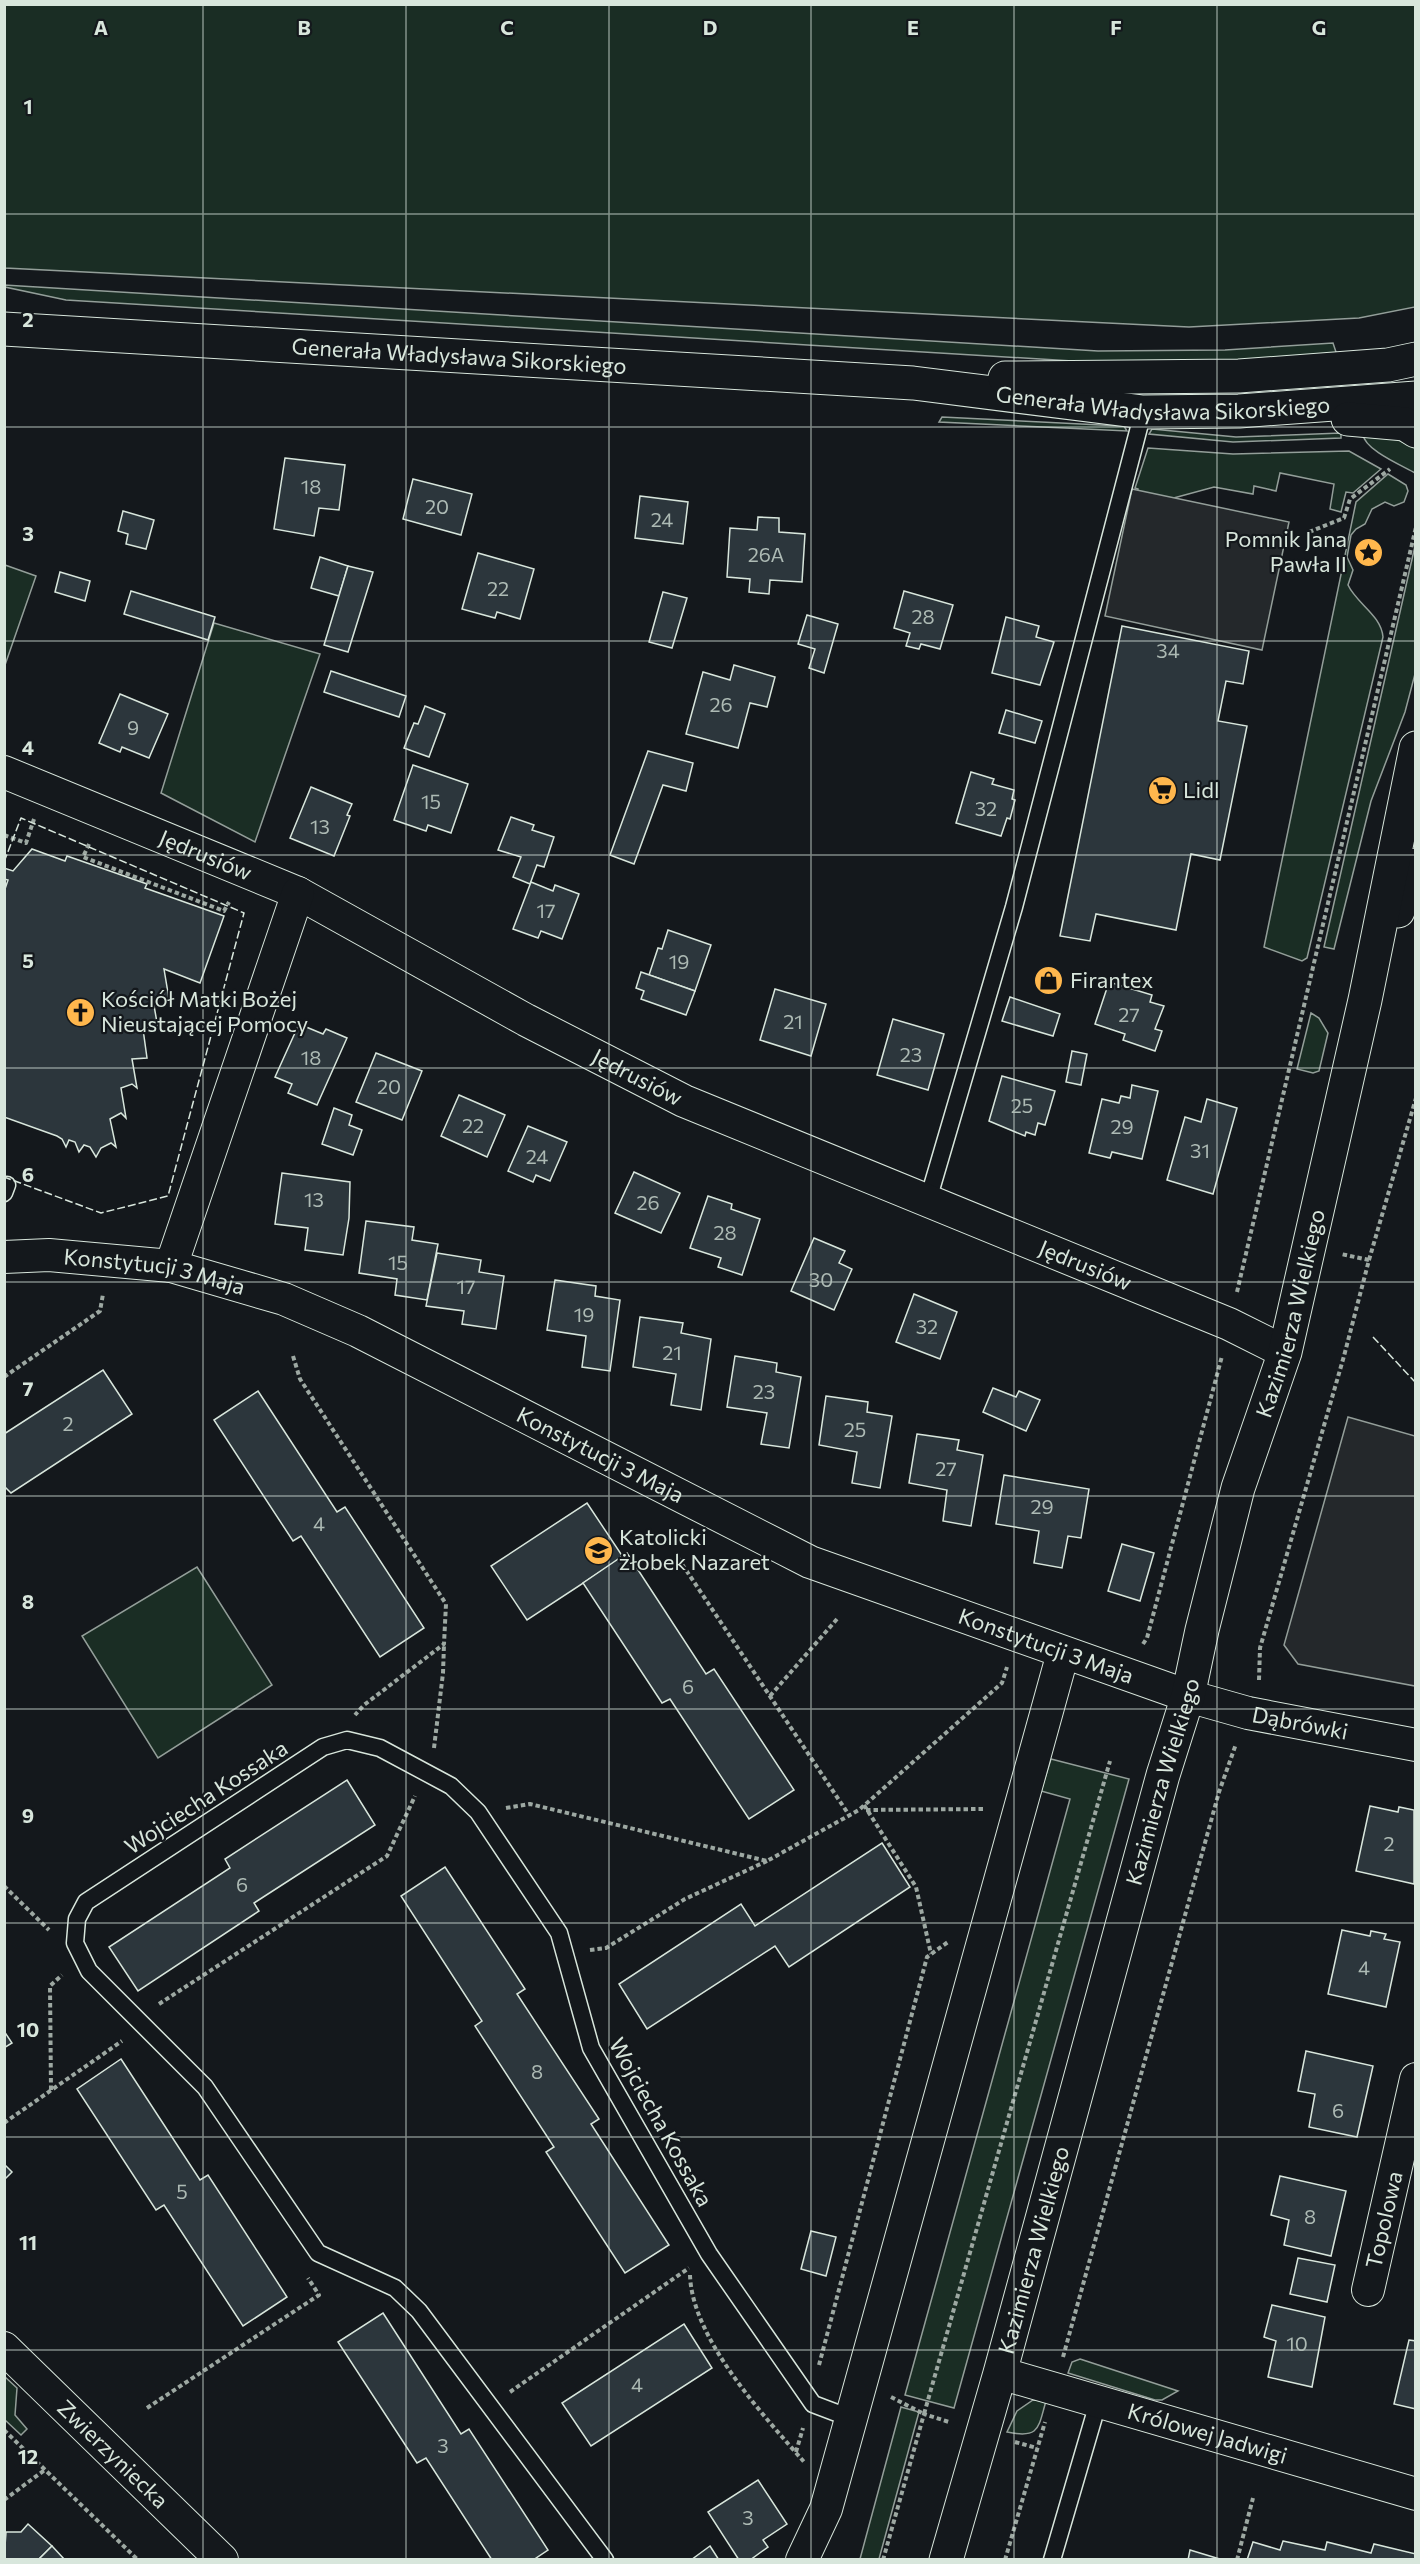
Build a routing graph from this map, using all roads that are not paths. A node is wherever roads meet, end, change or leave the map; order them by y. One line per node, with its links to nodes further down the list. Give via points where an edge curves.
1 (4, 329): 3 (street, Generała Władysława Sikorskiego)
2 (1416, 360): 3 (street, Generała Władysława Sikorskiego, via 1239,376 1022,377)
3 (913, 383): 6 (street, Generała Władysława Sikorskiego)
4 (1416, 398): 5 (street, Generała Władysława Sikorskiego)
5 (1239, 411): 6 (street, Generała Władysława Sikorskiego); 7 (street, via 1405,424)
6 (1143, 412): 13 (lane, via 1014,907)
7 (1416, 431)
8 (1416, 748): 12 (street, Kazimierza Wielkiego)
9 (4, 772): 11 (street, Jędrusiów)
10 (1416, 865): 12 (street, Kazimierza Wielkiego)
11 (298, 893): 13 (street, Jędrusiów, via 526,1020 684,1101); 15 (street)
12 (1365, 1000): 16 (street, Kazimierza Wielkiego)
13 (928, 1200): 16 (street, Jędrusiów, via 1229,1324)
14 (4, 1257): 15 (street, Konstytucji 3 Maja, via 50,1255)
15 (171, 1266): 17 (street, Konstytucji 3 Maja, via 284,1299 358,1331 810,1562)
16 (1285, 1352): 18 (street, Kazimierza Wielkiego, via 1238,1488)
17 (1063, 1653): 18 (street, Konstytucji 3 Maja); 25 (street)
18 (1188, 1696): 19 (street, Dąbrówki, via 1248,1713); 23 (street, Kazimierza Wielkiego)
19 (1416, 1745)
20 (1416, 2079): 21 (street, Topolowa)
21 (1368, 2290)
22 (4, 2348): 27 (street, Zwierzyniecka)
23 (1000, 2373): 24 (street, Królowej Jadwigi); 30 (street, Kazimierza Wielkiego)
24 (1098, 2403): 26 (street, Królowej Jadwigi); 31 (lane)
25 (850, 2418): 28 (lane, Wojciecha Kossaka, via 813,2404 709,2254 591,2048 559,1933 478,1812 451,1786 380,1748 347,1740 332,1744 86,1902 77,1919 75,1943 89,1971 205,2087 318,2253 395,2288 419,2311); 29 (street, via 826,2509)
26 (1416, 2494)
27 (222, 2559)
28 (605, 2559)
29 (802, 2559)
30 (946, 2559)
31 (1052, 2559)

